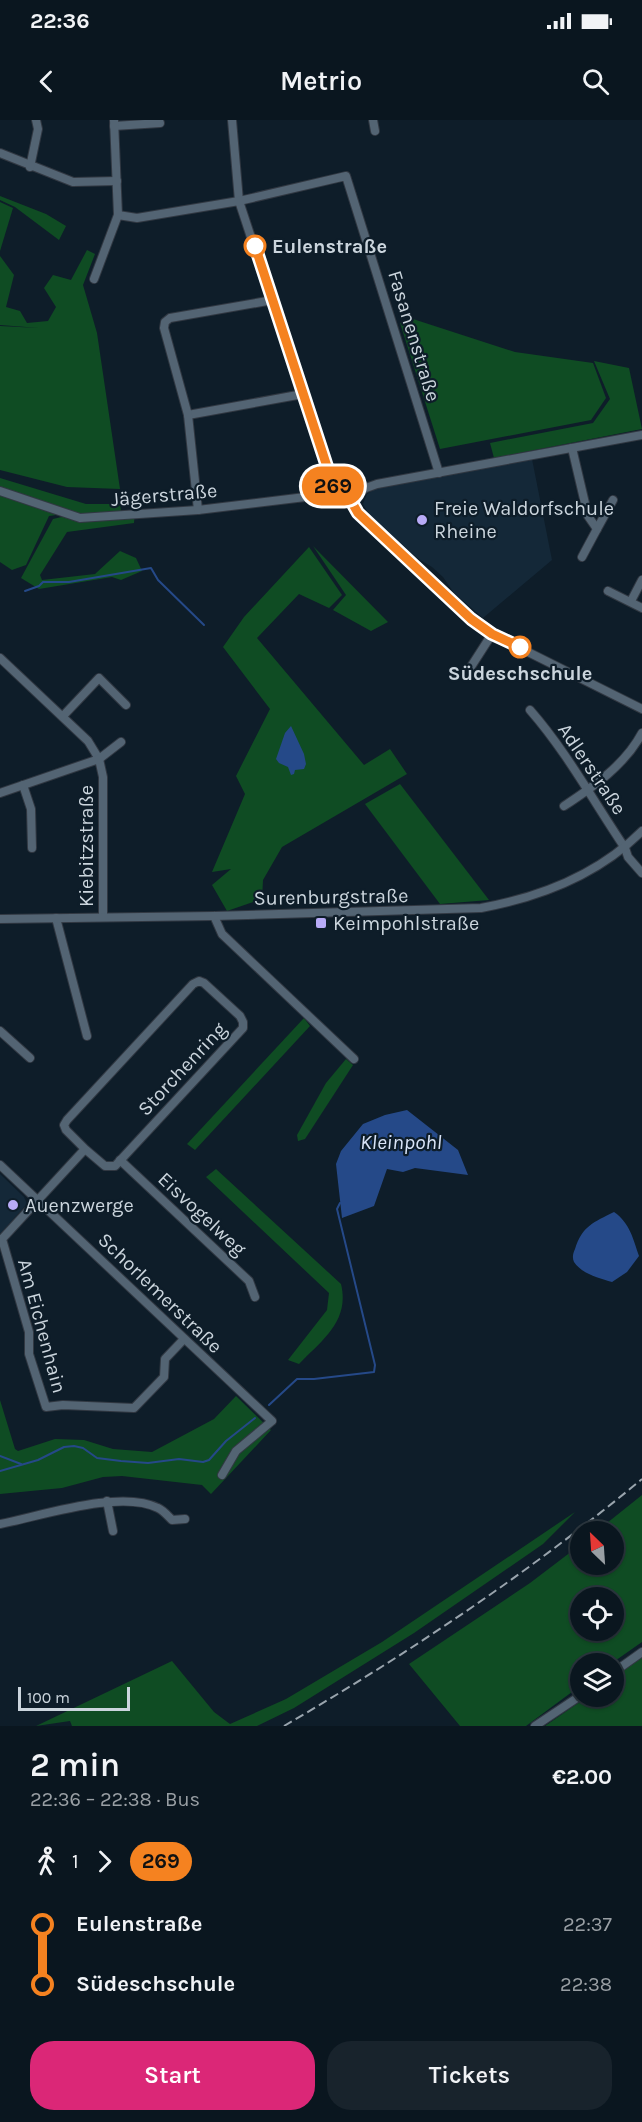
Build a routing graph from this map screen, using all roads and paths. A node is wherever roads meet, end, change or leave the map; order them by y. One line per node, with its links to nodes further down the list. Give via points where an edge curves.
1 (36, 120): 8 (street, via 38,129)
2 (232, 120): 10 (street)
3 (373, 120): 6 (street)
4 (114, 123): 5 (street); 9 (street)
5 (160, 123)
6 (375, 131)
7 (0, 153): 8 (street)
8 (30, 167): 9 (street, via 74,182)
9 (117, 181): 11 (street)
10 (239, 201): 11 (street, via 137,219); 13 (street); 18 (street, Fasanenstraße, via 346,176)
11 (118, 215): 12 (street)
12 (94, 279)
13 (273, 300): 14 (street); 15 (street, via 165,322)
14 (303, 394): 15 (street); 20 (street)
15 (188, 415): 23 (street)
16 (642, 435): 17 (street)
17 (572, 448): 18 (street); 24 (street, via 588,516)
18 (440, 472): 21 (street, via 377,484)
19 (0, 491): 23 (street, Jägerstraße, via 80,518)
20 (335, 491): 21 (street); 23 (street, Jägerstraße)
21 (350, 499): 30 (street, via 361,517)
22 (613, 500): 24 (street)
23 (198, 510)
24 (597, 529): 25 (street)
25 (582, 557)
26 (642, 580): 28 (street)
27 (608, 591): 28 (street)
28 (631, 601): 29 (street)
29 (642, 608)
30 (492, 634): 32 (street); 34 (street)
31 (0, 658): 36 (street, Kiebitzstraße)
32 (465, 676)
33 (126, 705): 36 (street, via 99,678)
34 (642, 709)
35 (530, 710): 41 (street, Adlerstraße)
36 (63, 716): 39 (street, Kiebitzstraße, via 88,741)
37 (642, 733): 41 (street, via 616,767)
38 (121, 742): 39 (street)
39 (99, 759): 40 (street); 49 (street, Kiebitzstraße, via 103,777)
40 (23, 785): 42 (street); 46 (street, via 31,809)
41 (588, 791): 43 (street); 45 (street, Adlerstraße)
42 (0, 793)
43 (564, 806)
44 (642, 831): 45 (street, Surenburgstraße)
45 (625, 848): 47 (street, Adlerstraße); 48 (street, Surenburgstraße, via 553,889 481,908)
46 (32, 849)
47 (642, 873)
48 (214, 916): 49 (street, Surenburgstraße); 55 (street, via 222,934)
49 (103, 917): 50 (street, Surenburgstraße)
50 (56, 918): 51 (street, Surenburgstraße); 53 (street)
51 (0, 919)
52 (0, 1031): 54 (street)
53 (87, 1036)
54 (30, 1058)
55 (354, 1059)
56 (85, 1149): 57 (street, Storchenring, via 105,1166 115,1166); 57 (street, Storchenring, via 66,1130 67,1120 193,984 204,983 240,1017 243,1028); 59 (street)
57 (120, 1160): 60 (street, Eisvogelweg, via 249,1281)
58 (0, 1165): 59 (street, Schorlemerstraße)
59 (38, 1200): 61 (street, Schorlemerstraße); 61 (street, Am Eichenhain, via 2,1239 29,1332 29,1354 46,1407 134,1408 164,1377 165,1359)
60 (255, 1297)
61 (184, 1339): 62 (street, Schorlemerstraße, via 272,1421 236,1450)
62 (222, 1475)
63 (107, 1501): 64 (street, via 135,1501 159,1508 172,1520); 65 (street); 66 (street)
64 (185, 1519)
65 (0, 1524)
66 (113, 1531)
67 (642, 1652): 68 (street)
68 (624, 1665)
69 (570, 1703): 70 (street)
70 (535, 1726)

